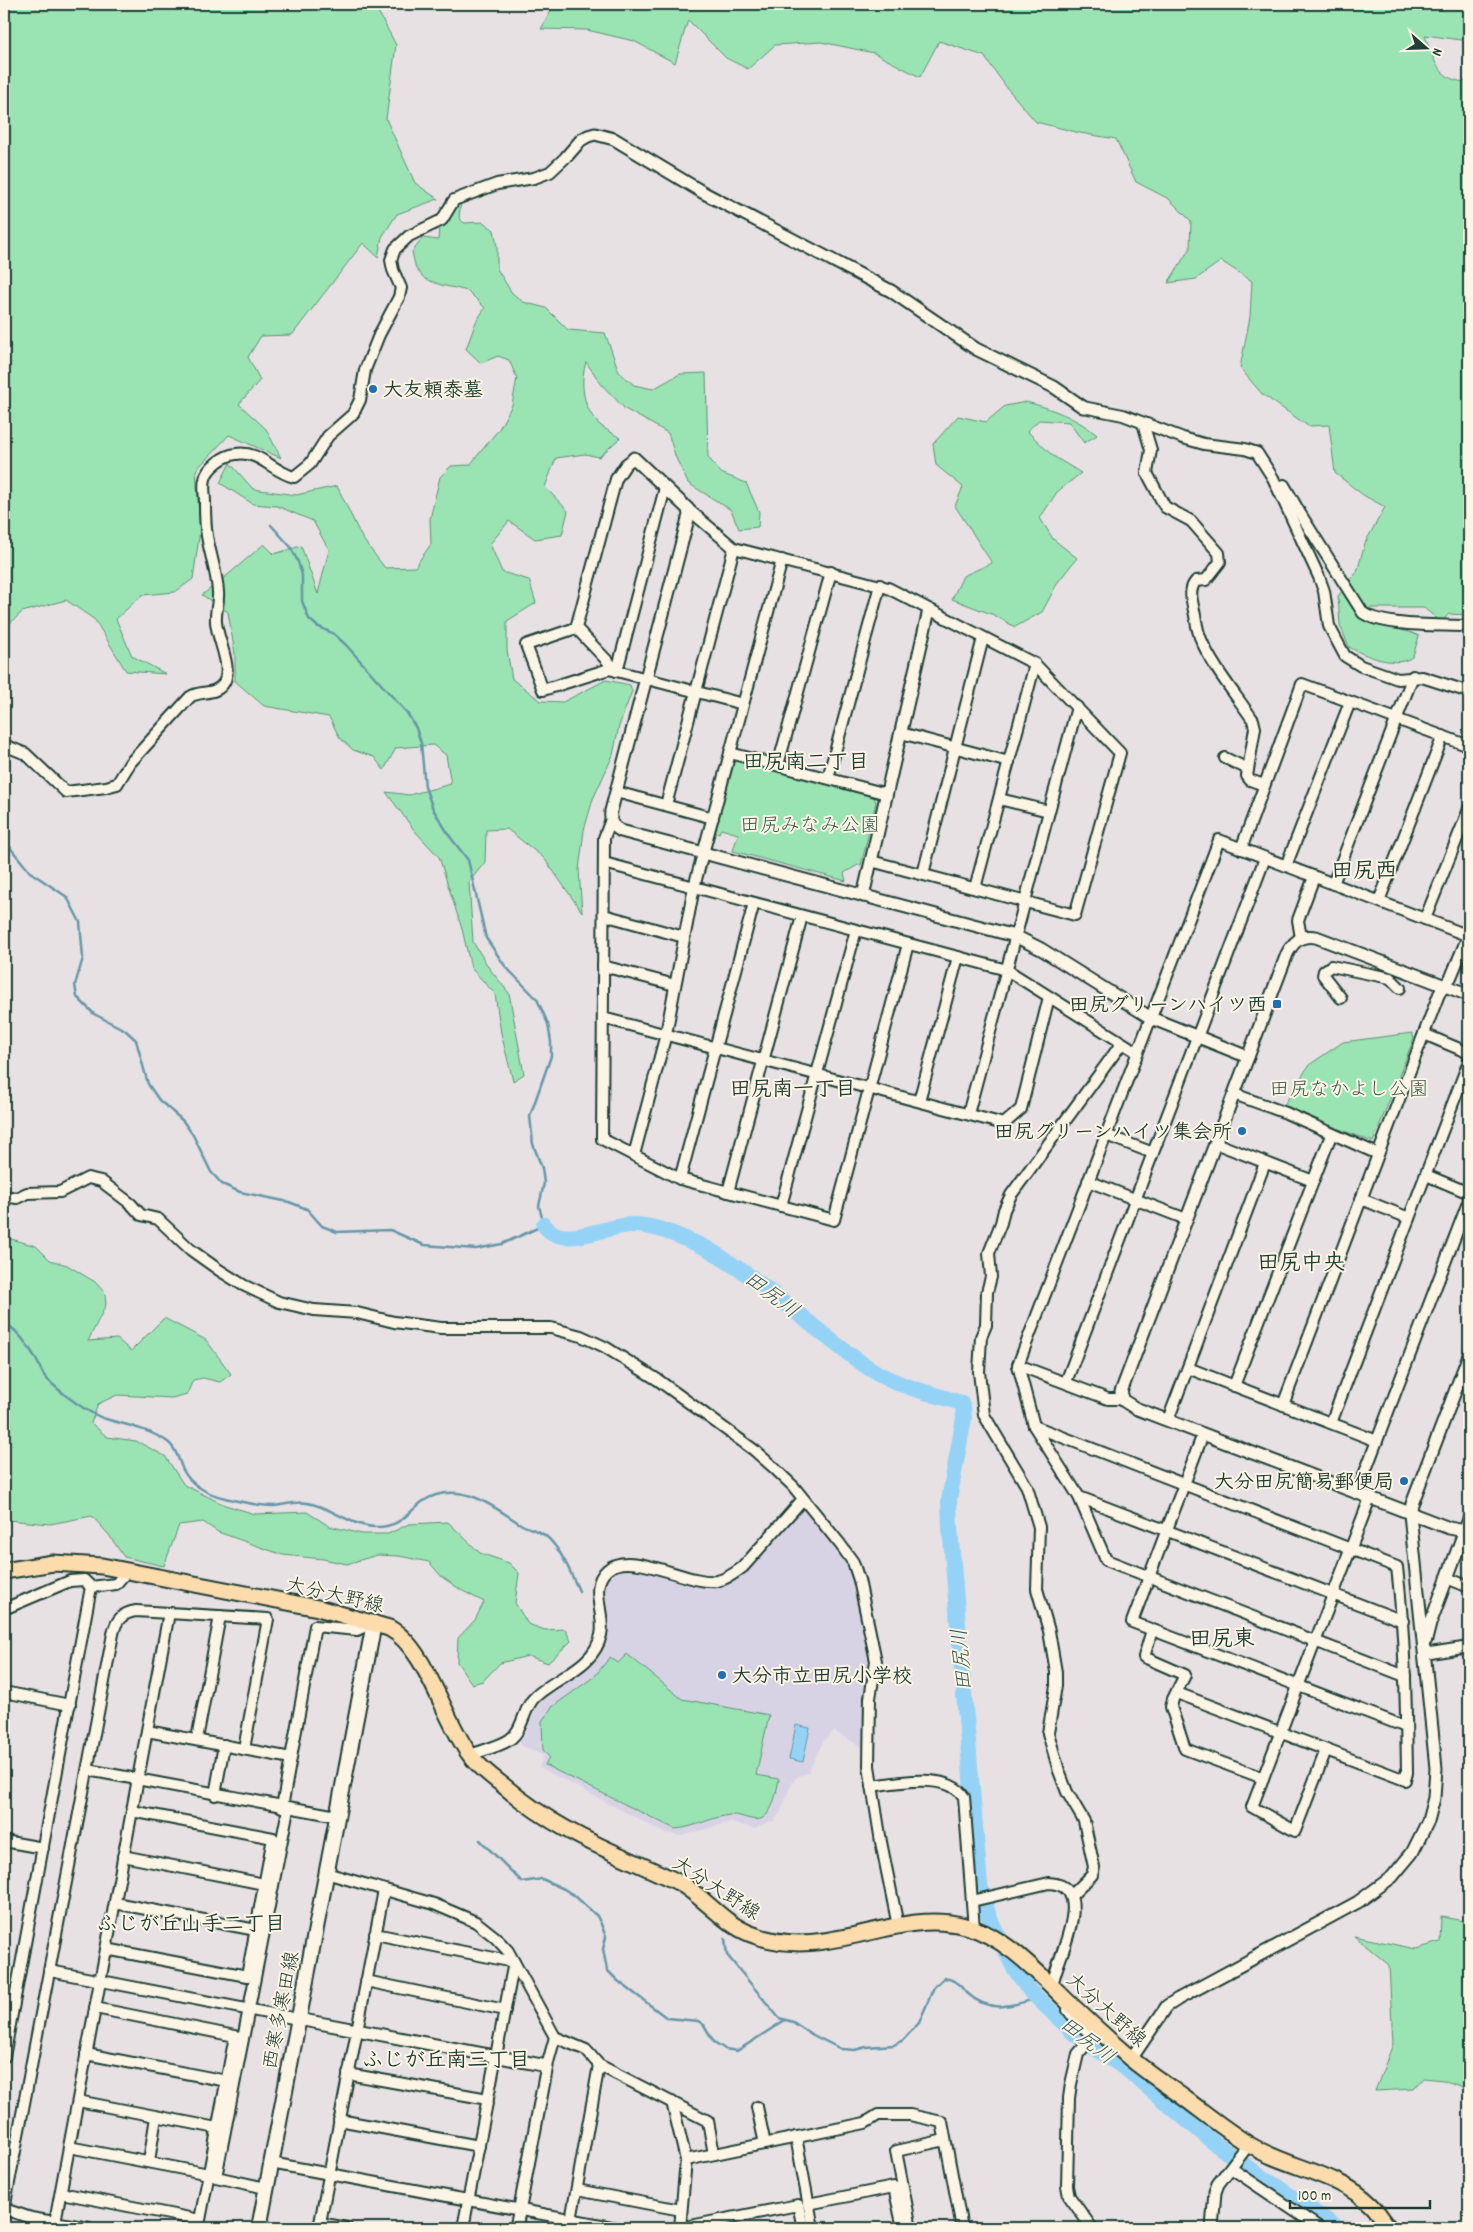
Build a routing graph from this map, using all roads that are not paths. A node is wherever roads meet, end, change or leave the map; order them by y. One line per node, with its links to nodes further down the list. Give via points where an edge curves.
1 (567, 156): 2 (street, via 588,136 595,134 614,139 721,202 885,287 976,349 1054,387); 28 (street, via 550,172 497,184 454,200 442,220 409,236 395,249 391,260 401,288 400,298 368,363 360,400 353,414 328,436 310,464 294,477 252,455 235,454 225,457 208,473 204,489 206,533 218,592 216,622 227,674 218,690 190,697 113,786 66,792 26,754)
2 (1083, 407): 3 (street, via 1123,415)
3 (1143, 423): 4 (street, via 1204,444 1250,450); 35 (street, via 1151,450 1147,473 1165,507 1191,521 1220,553 1220,562 1206,580 1196,581 1190,591 1207,652 1253,720 1255,728)
4 (1261, 457): 13 (street, via 1274,466 1363,614 1403,622); 18 (street, via 1319,577 1329,626 1345,656 1361,666 1398,679)
5 (634, 458): 6 (street); 14 (street, via 616,479)
6 (665, 488): 7 (street); 17 (street)
7 (688, 509): 8 (street); 19 (street, via 688,522)
8 (734, 548): 9 (street); 20 (street)
9 (782, 560): 10 (street); 23 (street)
10 (831, 572): 11 (street); 34 (street)
11 (880, 584): 12 (street); 36 (street)
12 (929, 610): 15 (street); 26 (street)
13 (1469, 626)
14 (576, 628): 17 (street); 17 (street, via 526,645 543,690 609,669)
15 (983, 638): 16 (street); 30 (street)
16 (1035, 664): 24 (street); 33 (street)
17 (617, 671): 19 (street)
18 (1413, 676): 21 (street); 25 (street)
19 (646, 678): 20 (street); 38 (street)
20 (696, 691): 23 (street); 41 (street)
21 (1469, 692)
22 (1350, 702): 25 (street); 37 (street, via 1302,684); 51 (street)
23 (743, 704): 31 (street)
24 (1077, 707): 43 (street); 58 (street, via 1120,753 1075,915)
25 (1396, 719): 27 (street); 54 (street)
26 (901, 733): 30 (street); 39 (street)
27 (1443, 736): 29 (street); 59 (street)
28 (4, 745)
29 (1469, 746)
30 (956, 748): 33 (street); 52 (street)
31 (730, 753): 34 (street); 44 (street)
32 (1225, 758): 35 (street)
33 (1009, 762): 40 (street)
34 (778, 765): 36 (street)
35 (1248, 768): 37 (street, via 1250,780)
36 (828, 778): 39 (street)
37 (1264, 785): 46 (street)
38 (616, 792): 41 (street); 45 (street)
39 (887, 794): 49 (street)
40 (999, 799): 43 (street); 56 (street)
41 (666, 805): 44 (street)
42 (1469, 809): 63 (street)
43 (1049, 812): 58 (street)
44 (712, 818): 47 (street)
45 (610, 822): 47 (street, via 621,831); 50 (street, via 604,838)
46 (1241, 848): 48 (street); 80 (street, via 1219,840)
47 (703, 853): 55 (street); 57 (street)
48 (1265, 858): 51 (street); 83 (street)
49 (871, 861): 52 (street); 57 (street)
50 (604, 863): 55 (street); 61 (street)
51 (1286, 866): 53 (street)
52 (923, 874): 56 (street)
53 (1314, 876): 54 (street); 68 (street, via 1298,920)
54 (1333, 884): 59 (street)
55 (694, 887): 60 (street); 67 (street)
56 (975, 888): 58 (street)
57 (863, 896): 65 (street)
58 (1025, 902): 65 (street)
59 (1379, 902): 63 (street)
60 (754, 903): 62 (street); 85 (street)
61 (604, 915): 67 (street); 71 (street)
62 (802, 916): 64 (street); 89 (street)
63 (1425, 919): 66 (street)
64 (856, 930): 69 (street); 91 (street)
65 (1016, 936): 72 (street); 80 (street)
66 (1468, 936): 74 (street)
67 (684, 937): 73 (street)
68 (1301, 938): 74 (street, via 1316,937); 88 (street, via 1287,954)
69 (908, 944): 70 (street); 92 (street)
70 (958, 957): 72 (street); 94 (street)
71 (604, 966): 73 (street); 79 (street)
72 (1007, 970): 77 (street); 95 (street)
73 (675, 984): 81 (street)
74 (1445, 986): 76 (street); 82 (street)
75 (1400, 988): 78 (street, via 1391,976 1331,966 1323,975)
76 (1469, 996)
77 (1050, 997): 84 (street); 95 (street, via 1021,1109 1004,1124)
78 (1341, 998)
79 (603, 1018): 81 (street); 101 (street, via 602,1138)
80 (1151, 1018): 83 (street); 86 (street)
81 (666, 1034): 85 (street); 101 (street)
82 (1424, 1034): 87 (street); 100 (street)
83 (1197, 1037): 88 (street); 99 (street)
84 (1122, 1043): 86 (street); 183 (street, via 1004,1210 989,1253 991,1277 986,1325 981,1337 979,1372 984,1415 1027,1487 1038,1527 1036,1589 1049,1631 1056,1672 1048,1732 1050,1742 1067,1792 1084,1821 1094,1867 1092,1875)
85 (716, 1047): 89 (street); 104 (street)
86 (1138, 1052): 96 (street)
87 (1469, 1053)
88 (1248, 1057): 93 (street)
89 (763, 1060): 91 (street); 107 (street)
90 (1469, 1061): 103 (street)
91 (817, 1074): 92 (street); 113 (street)
92 (869, 1088): 94 (street); 113 (street, via 834,1220)
93 (1234, 1094): 97 (street, via 1288,1114); 98 (street)
94 (919, 1101): 95 (street)
95 (968, 1114)
96 (1106, 1135): 99 (street); 105 (street)
97 (1331, 1135): 100 (street); 106 (street)
98 (1215, 1144): 102 (street); 115 (street)
99 (1153, 1153): 110 (street)
100 (1378, 1154): 111 (street)
101 (634, 1155): 104 (street)
102 (1265, 1163): 106 (street); 118 (street)
103 (1426, 1175): 108 (street); 114 (street)
104 (680, 1179): 107 (street)
105 (1088, 1181): 110 (street); 117 (street)
106 (1314, 1181): 121 (street)
107 (728, 1192): 113 (street)
108 (1469, 1193)
109 (4, 1196): 133 (street, via 17,1198 27,1194 60,1192 88,1178 101,1181 141,1215 158,1219 191,1250 219,1270 279,1302 441,1328 551,1328 581,1336 658,1380 731,1433 766,1461)
110 (1135, 1199): 115 (street); 119 (street)
111 (1361, 1200): 114 (street); 123 (street)
112 (1469, 1200): 128 (street)
113 (781, 1206)
114 (1409, 1218): 125 (street)
115 (1186, 1219): 122 (street, via 1125,1379 1121,1392)
116 (1469, 1355): 120 (street)
117 (1018, 1365): 119 (street); 126 (street)
118 (1188, 1368): 121 (street); 124 (street)
119 (1066, 1382): 122 (street, via 1108,1399)
120 (1464, 1382): 134 (street)
121 (1234, 1386): 123 (street)
122 (1123, 1399): 124 (street, via 1135,1408)
123 (1283, 1405): 125 (street)
124 (1168, 1420): 127 (street)
125 (1330, 1423): 128 (street)
126 (1034, 1426): 129 (street); 131 (street)
127 (1203, 1434): 129 (street); 130 (street)
128 (1377, 1440): 130 (street)
129 (1184, 1484): 136 (street); 138 (street)
130 (1357, 1493): 132 (street)
131 (1079, 1497): 136 (street); 141 (street, via 1106,1560)
132 (1370, 1498): 134 (street); 138 (street)
133 (803, 1499): 167 (street, via 743,1567 718,1581 688,1578 642,1564 618,1564 608,1569 600,1578 598,1589 602,1630 595,1650 568,1675 536,1695 527,1705 518,1731 510,1740); 172 (street, via 853,1562 859,1580 876,1661 868,1736)
134 (1410, 1514): 137 (street); 154 (street)
135 (1469, 1519): 137 (street)
136 (1167, 1530): 141 (street); 145 (street)
137 (1467, 1532): 142 (street)
138 (1351, 1549): 145 (street); 149 (street, via 1397,1567)
139 (4, 1571): 140 (main road, 大分大野線, via 53,1563 78,1563)
140 (127, 1571): 143 (street, via 116,1584); 150 (main road, 大分大野線, via 318,1608)
141 (1149, 1577): 151 (street, via 1132,1622); 152 (street)
142 (1447, 1578): 144 (street); 154 (street, via 1430,1624)
143 (91, 1587): 146 (street, via 84,1580 70,1581); 159 (street)
144 (1469, 1587)
145 (1333, 1594): 149 (street); 152 (street)
146 (4, 1610)
147 (169, 1613): 148 (street); 161 (street); 169 (street, via 127,1612 115,1625)
148 (220, 1616): 163 (street); 165 (street, via 268,1619)
149 (1403, 1621): 155 (street)
150 (374, 1623): 167 (main road, 大分大野線, via 400,1633 419,1660); 168 (street, via 357,1630 315,1626); 176 (main road, 西寒多寒田線)
151 (1152, 1630): 156 (street); 158 (street, via 1144,1656 1186,1674)
152 (1315, 1641): 155 (street); 156 (street)
153 (1469, 1646): 154 (street)
154 (1424, 1654): 206 (street, via 1436,1782 1428,1821 1408,1858 1392,1877 1367,1897 1168,2006)
155 (1406, 1676): 160 (street)
156 (1298, 1686): 160 (street); 162 (street)
157 (4, 1692): 159 (street)
158 (1177, 1693): 162 (street); 170 (street, via 1171,1707 1185,1749)
159 (70, 1705): 178 (street)
160 (1406, 1727): 166 (street, via 1405,1780)
161 (146, 1731): 163 (street); 171 (street)
162 (1280, 1732): 166 (street); 170 (street)
163 (197, 1739): 164 (street)
164 (224, 1745): 165 (street); 173 (street)
165 (244, 1749): 168 (street)
166 (1326, 1750): 170 (street, via 1295,1832 1252,1807)
167 (470, 1755): 186 (main road, 大分大野線, via 543,1817 576,1836 680,1883 732,1924 751,1934 768,1939 815,1943)
168 (291, 1758): 174 (street)
169 (88, 1770): 171 (street); 192 (street)
170 (1263, 1778)
171 (137, 1781): 173 (street); 175 (street)
172 (872, 1786): 184 (street, via 907,1781 931,1782 960,1790 964,1797); 186 (street)
173 (215, 1795): 174 (street)
174 (285, 1808): 176 (street); 198 (street)
175 (132, 1811): 179 (street); 181 (street, via 273,1838)
176 (337, 1816): 180 (main road, 西寒多寒田線)
177 (4, 1841): 178 (street)
178 (44, 1848): 205 (street)
179 (123, 1856): 181 (street); 185 (street)
180 (326, 1873): 182 (street); 200 (main road, 西寒多寒田線)
181 (264, 1884): 187 (street)
182 (384, 1890): 189 (street); 191 (street, via 434,1904 476,1922 495,1937)
183 (1072, 1896): 184 (street, via 1067,1889 1049,1883); 195 (street, via 1071,1926)
184 (972, 1901): 188 (street)
185 (114, 1903): 187 (street); 190 (street)
186 (898, 1926): 188 (main road, 大分大野線, via 927,1921 948,1922)
187 (256, 1930): 190 (street, via 247,1976)
188 (980, 1932): 195 (main road, 大分大野線, via 1004,1946)
189 (375, 1934): 191 (street); 194 (street)
190 (106, 1949): 193 (street)
191 (514, 1962): 199 (street); 202 (street)
192 (50, 1972): 193 (street); 236 (street)
193 (100, 1981): 197 (street); 198 (street)
194 (366, 1982): 199 (street); 201 (street)
195 (1050, 1984): 196 (main road, 大分大野線)
196 (1069, 2003): 206 (main road, 大分大野線); 256 (street, via 1068,2010 1075,2020 1093,2036 1079,2052 1069,2098 1067,2191)
197 (95, 2008): 203 (street); 210 (street, via 235,2036)
198 (248, 2010): 200 (street); 231 (street, via 216,2177)
199 (505, 2010): 204 (street)
200 (298, 2019): 201 (street); 227 (main road, 西寒多寒田線)
201 (357, 2030): 204 (street); 209 (street)
202 (555, 2037): 207 (street, via 586,2050); 208 (street)
203 (86, 2054): 210 (street); 212 (street)
204 (496, 2056): 208 (street); 211 (street)
205 (4, 2057)
206 (1130, 2059): 223 (main road, 大分大野線)
207 (599, 2065): 213 (street); 232 (street)
208 (547, 2066): 237 (street)
209 (348, 2074): 211 (street); 216 (street)
210 (227, 2081): 217 (street)
211 (488, 2099): 222 (street)
212 (78, 2101): 215 (street); 221 (street)
213 (672, 2102): 224 (street, via 708,2122); 225 (street)
214 (757, 2107): 220 (street)
215 (156, 2117): 217 (street); 226 (street)
216 (340, 2120): 222 (street); 230 (street)
217 (217, 2128): 229 (street)
218 (796, 2137): 219 (street, via 865,2123 878,2115 910,2115 942,2122); 220 (street); 235 (street)
219 (945, 2140): 254 (street, via 896,2151); 255 (street)
220 (765, 2144): 224 (street)
221 (69, 2146): 226 (street); 233 (street)
222 (479, 2146): 234 (street)
223 (1245, 2149): 228 (street); 259 (main road, 大分大野線, via 1344,2186 1371,2205)
224 (714, 2154): 225 (street)
225 (686, 2160): 238 (street)
226 (149, 2161): 229 (street)
227 (271, 2163): 230 (street); 231 (main road, 西寒多寒田線)
228 (1232, 2167): 257 (street, via 1216,2188); 258 (street)
229 (209, 2174): 241 (street)
230 (329, 2174): 234 (street); 242 (street)
231 (266, 2188): 245 (main road, 西寒多寒田線)
232 (577, 2190): 238 (street); 239 (street)
233 (61, 2193): 240 (street); 241 (street)
234 (469, 2200): 237 (street); 247 (street)
235 (808, 2204): 252 (street); 253 (street, via 894,2187)
236 (4, 2209): 240 (street)
237 (520, 2210): 239 (street); 248 (street)
238 (681, 2210): 250 (street)
239 (571, 2220): 243 (street)
240 (55, 2222): 244 (street)
241 (200, 2224)
242 (319, 2226): 246 (street)
243 (588, 2226): 249 (street)
244 (87, 2228)
245 (259, 2228)
246 (347, 2228)
247 (463, 2228)
248 (516, 2228)
249 (617, 2228)
250 (680, 2228): 251 (street, via 798,2204)
251 (803, 2228)
252 (813, 2228)
253 (903, 2228)
254 (911, 2228)
255 (962, 2228)
256 (1092, 2228)
257 (1212, 2228)
258 (1320, 2228)
259 (1388, 2228)

